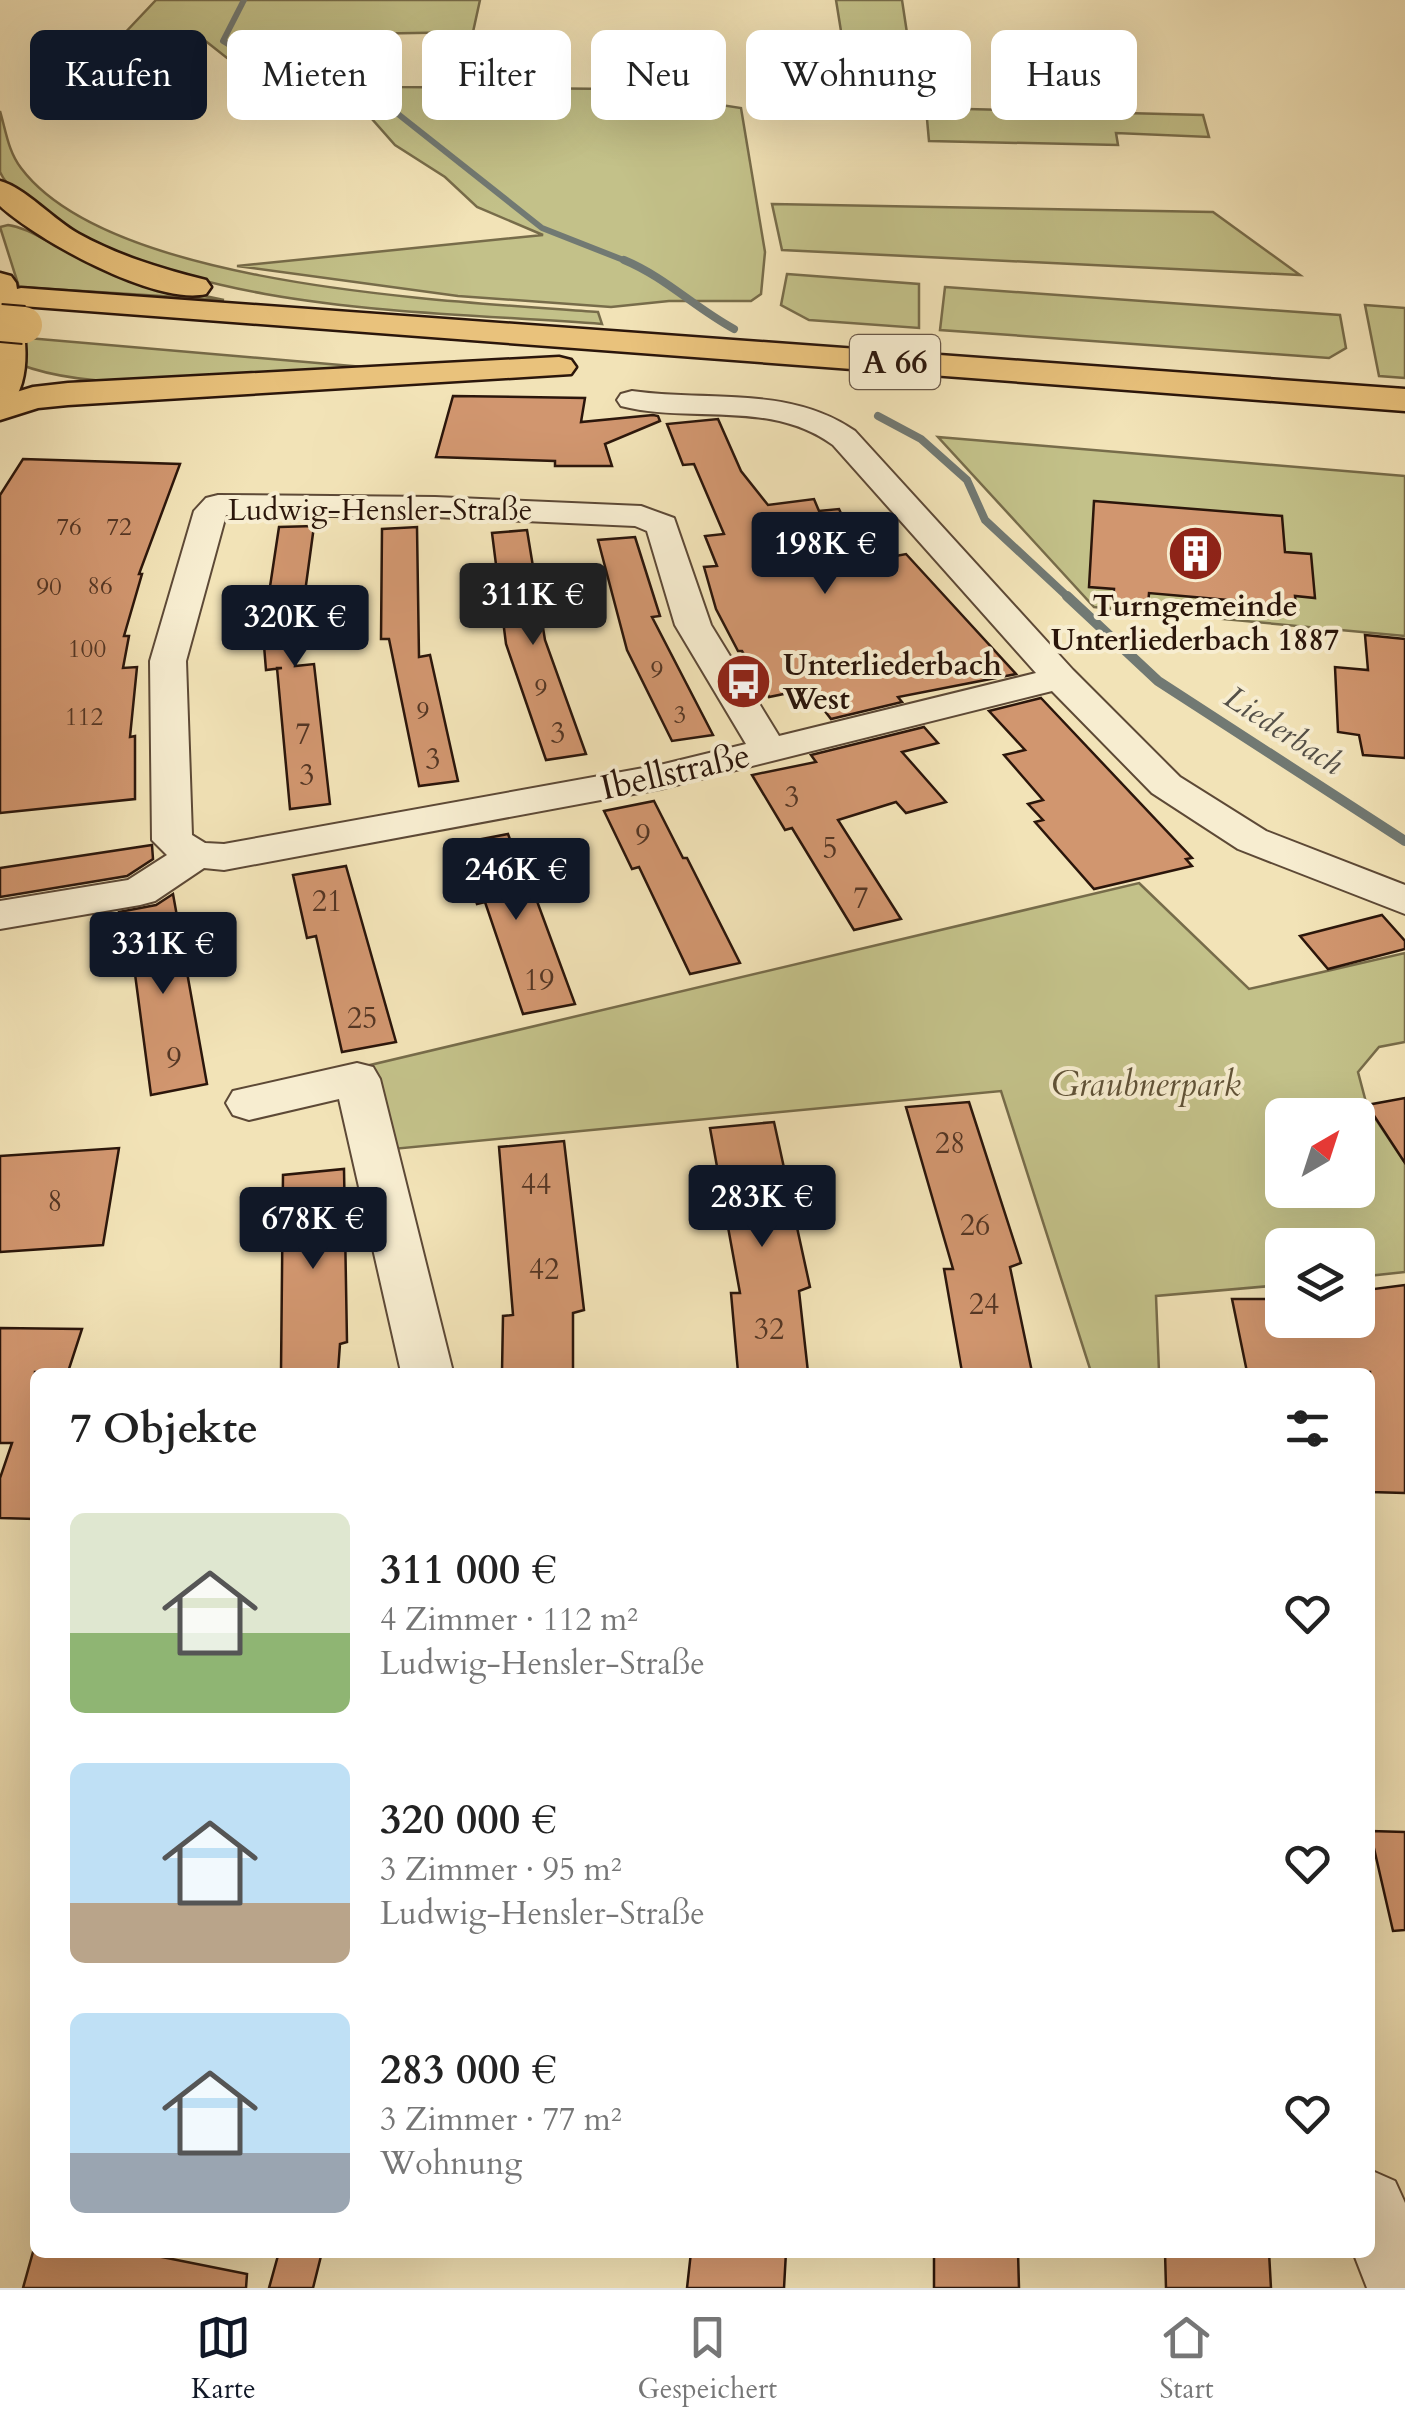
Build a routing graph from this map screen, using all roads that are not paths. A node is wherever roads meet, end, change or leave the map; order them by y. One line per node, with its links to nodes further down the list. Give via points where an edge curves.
1 (0, 190): 3 (main road)
2 (0, 214): 3 (main road)
3 (35, 221): 5 (main road, via 76,248 140,274)
4 (9, 305): 5 (main road, A 66); 6 (main road, A 66); 7 (main road)
5 (384, 324): 9 (main road, A 66)
6 (565, 367): 7 (main road, via 33,398); 10 (main road, A 66)
7 (2, 390)
8 (632, 400): 11 (street, via 822,419)
9 (1405, 400)
10 (1405, 431)
11 (1060, 678): 12 (street, Ibellstraße); 14 (street, via 1166,785 1252,840)
12 (768, 750): 13 (street, Ibellstraße, via 484,812 224,858); 13 (street, Ludwig-Hensler-Straße, via 693,625 662,525 641,516 415,506 218,506 210,511 168,661 172,840)
13 (196, 855): 15 (street, via 140,892)
14 (1405, 900)
15 (0, 915)
16 (249, 1103): 17 (street, via 356,1079)
17 (426, 1368)
18 (1375, 2218): 19 (street)
19 (1404, 2288)

